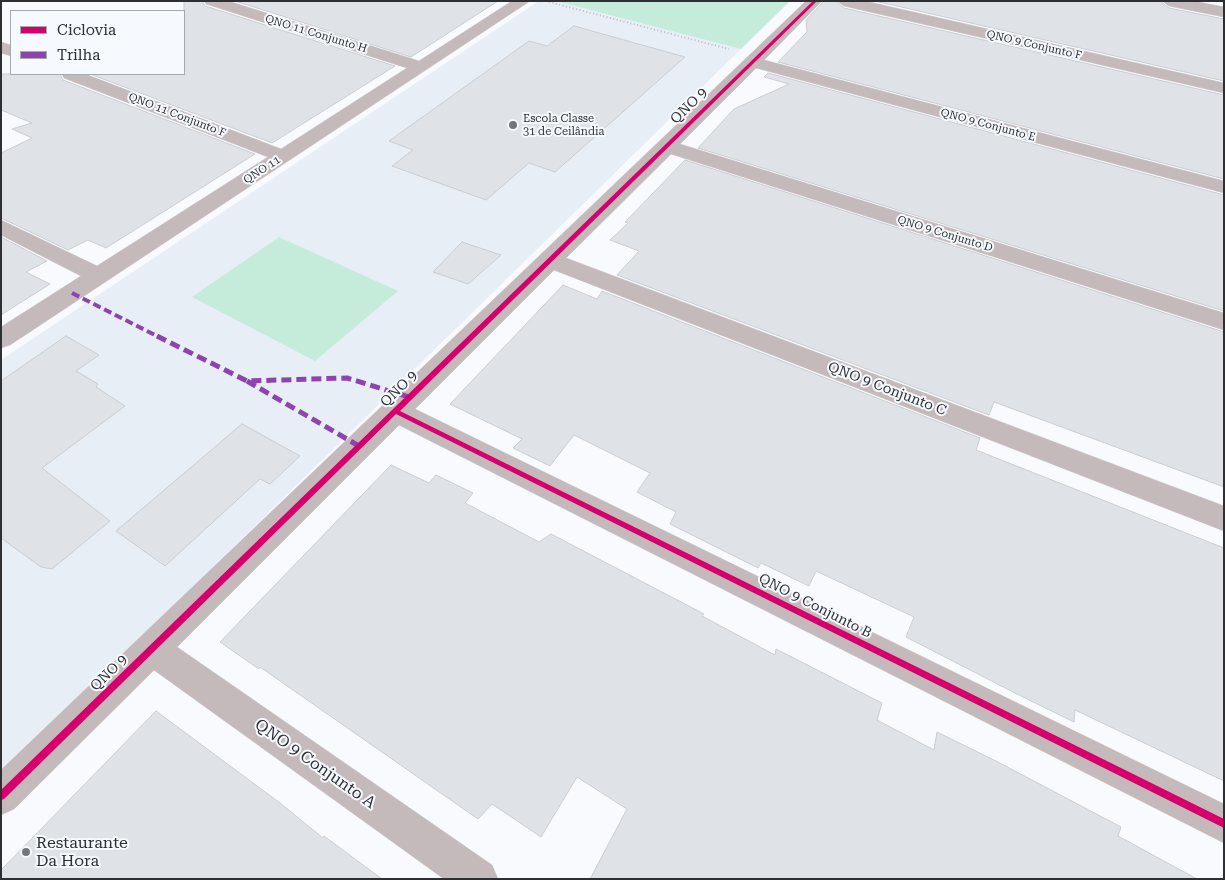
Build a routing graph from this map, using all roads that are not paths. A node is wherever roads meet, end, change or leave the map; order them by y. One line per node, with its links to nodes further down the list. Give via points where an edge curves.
1 (211, 1): 8 (street, QNO 11 Conjunto H)
2 (815, 1): 7 (street, QNO 9)
3 (844, 1): 10 (street, QNO 9 Conjunto F)
4 (1169, 1): 6 (street)
5 (520, 2): 8 (street, QNO 11)
6 (1224, 12)
7 (755, 59): 11 (street, QNO 9); 13 (street, QNO 9 Conjunto E)
8 (421, 67): 12 (street, QNO 11)
9 (73, 75): 12 (street, QNO 11 Conjunto F)
10 (1224, 88)
11 (666, 146): 15 (street, QNO 9); 17 (street, QNO 9 Conjunto D)
12 (283, 156): 16 (street, QNO 11)
13 (1224, 187)
14 (1, 226): 16 (street)
15 (550, 260): 19 (street, QNO 9); 20 (street, QNO 9 Conjunto C)
16 (98, 276): 18 (street, QNO 11)
17 (1224, 322)
18 (1, 339)
19 (395, 410): 21 (street, QNO 9); 23 (street, QNO 9 Conjunto B)
20 (1224, 519)
21 (152, 649): 22 (street, QNO 9); 24 (street, QNO 9 Conjunto A)
22 (1, 796)
23 (1224, 824)
24 (478, 879)

